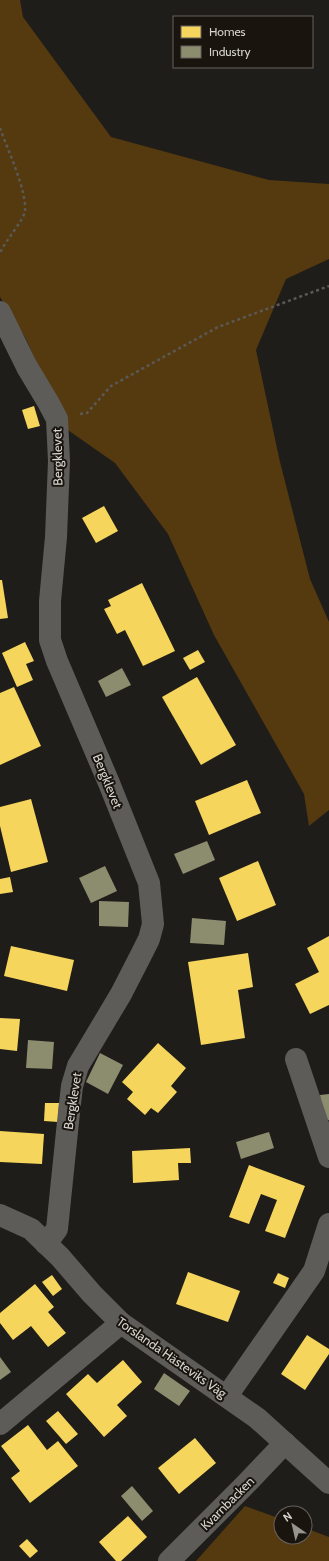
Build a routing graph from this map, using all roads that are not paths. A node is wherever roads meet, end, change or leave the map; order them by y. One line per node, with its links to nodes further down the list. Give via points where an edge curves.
1 (0, 312): 6 (street, Bergklevet, via 56,419 59,460 50,640 56,661 149,883 153,924 149,939 127,982 78,1066 72,1086 57,1228)
2 (296, 1059): 3 (street)
3 (329, 1157)
4 (0, 1215): 6 (street, Torslanda Hästeviks Väg, via 31,1229)
5 (329, 1224): 7 (street)
6 (46, 1244): 8 (street, Torslanda Hästeviks Väg)
7 (326, 1246): 9 (street, via 314,1271)
8 (121, 1323): 9 (street, Torslanda Hästeviks Väg); 10 (street)
9 (227, 1396): 11 (street, Torslanda Hästeviks Väg)
10 (0, 1424)
11 (285, 1443): 12 (street, Torslanda Hästeviks Väg); 13 (street, Kvarnbacken)
12 (329, 1483)
13 (169, 1561)

